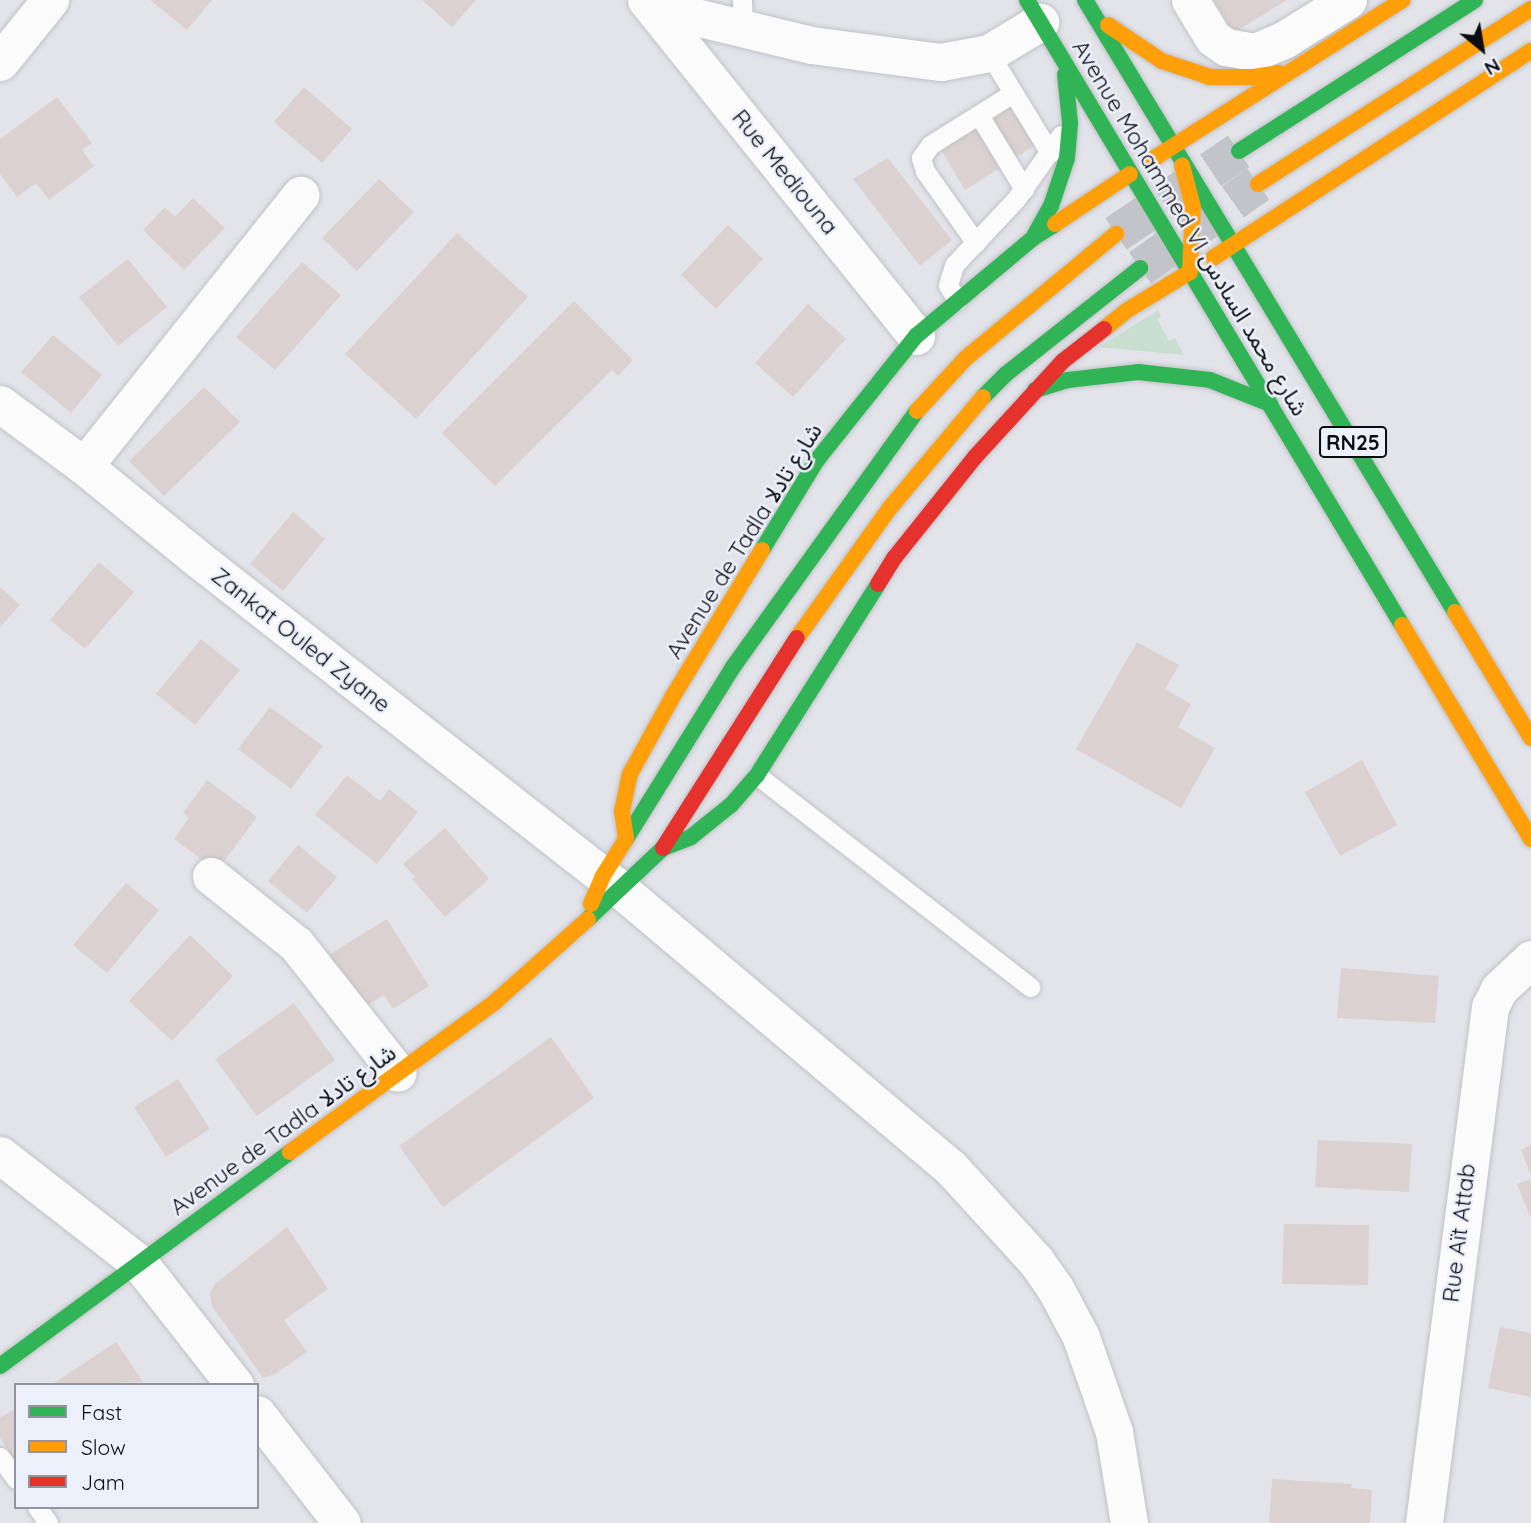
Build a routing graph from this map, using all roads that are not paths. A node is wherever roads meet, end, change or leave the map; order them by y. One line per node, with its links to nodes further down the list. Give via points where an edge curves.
1 (50, 0): 15 (street)
2 (1190, 0): 13 (street, via 1206,29 1226,47)
3 (1348, 0): 13 (street)
4 (1403, 0): 13 (main road, Avenue de Tadla شارع تادلا)
5 (1475, 0): 20 (main road)
6 (650, 4): 10 (street, Rue Mediouna); 34 (street, Rue Mediouna)
7 (1089, 7): 13 (main road, via 1162,61 1210,77 1252,77); 19 (main road, Avenue Mohammed VI شارع محمد السادس / RN25)
8 (1531, 9): 23 (main road)
9 (1033, 11): 12 (street, Rue Mediouna); 14 (main road, Avenue Mohammed VI شارع محمد السادس / RN25)
10 (742, 15): 12 (street, Rue Mediouna, via 917,61 942,62)
11 (1531, 51): 30 (main road, Avenue de Tadla شارع تادلا)
12 (989, 53): 16 (lane)
13 (1290, 54): 19 (main road, Avenue de Tadla شارع تادلا)
14 (1063, 61): 18 (main road); 22 (main road, Avenue Mohammed VI شارع محمد السادس / RN25)
15 (0, 62)
16 (1013, 93): 17 (lane); 21 (lane)
17 (979, 115): 24 (lane); 29 (lane, via 930,145 921,158 925,171)
18 (1070, 123): 21 (lane); 27 (main road, via 1063,175)
19 (1174, 145): 22 (main road, Avenue de Tadla شارع تادلا); 26 (main road, via 1189,186); 30 (main road, Avenue Mohammed VI شارع محمد السادس / RN25)
20 (1239, 151)
21 (1050, 153): 24 (lane)
22 (1130, 174): 26 (main road, via 1161,205); 27 (main road, Avenue de Tadla شارع تادلا); 32 (main road, Avenue Mohammed VI شارع محمد السادس / RN25)
23 (1258, 184)
24 (1020, 194): 27 (lane); 29 (lane)
25 (300, 195): 38 (street)
26 (1194, 228): 30 (main road); 32 (main road)
27 (1038, 230): 33 (main road, Avenue de Tadla شارع تادلا)
28 (1116, 233): 43 (main road, Avenue de Tadla شارع تادلا, via 966,358 919,408 748,645)
29 (976, 243): 33 (lane, via 949,274 948,285)
30 (1234, 244): 32 (main road, Avenue de Tadla شارع تادلا); 40 (main road, Avenue Mohammed VI شارع محمد السادس / RN25)
31 (1140, 268): 45 (main road, Avenue de Tadla شارع تادلا, via 1006,374 905,488 792,646)
32 (1189, 272): 35 (main road, Avenue de Tadla شارع تادلا, via 1093,335); 37 (main road, Avenue Mohammed VI شارع محمد السادس / RN25)
33 (957, 300): 34 (main road, Avenue de Tadla شارع تادلا)
34 (916, 336): 43 (main road, Avenue de Tadla شارع تادلا, via 817,460 673,696 630,774 622,811)
35 (1034, 390): 37 (main road, via 1068,380 1138,372 1210,380); 42 (main road, Avenue de Tadla شارع تادلا, via 895,557)
36 (0, 404): 38 (street, Zankat Ouled Zyane)
37 (1270, 404): 44 (main road, Avenue Mohammed VI شارع محمد السادس / RN25)
38 (84, 466): 47 (street, Zankat Ouled Zyane)
39 (1531, 696): 40 (lane)
40 (1511, 705): 41 (main road, Avenue Mohammed VI شارع محمد السادس / RN25)
41 (1531, 738)
42 (757, 775): 45 (main road, Avenue de Tadla شارع تادلا, via 710,824 685,841); 49 (lane)
43 (626, 839): 47 (main road, Avenue de Tadla شارع تادلا)
44 (1531, 839)
45 (663, 848): 47 (main road, Avenue de Tadla شارع تادلا)
46 (211, 876): 50 (street, via 296,944)
47 (612, 883): 50 (main road, Avenue de Tadla شارع تادلا, via 586,919 496,1001); 59 (street, Zankat Ouled Zyane, via 951,1168 1036,1261 1081,1337 1103,1392 1122,1469)
48 (1531, 959): 60 (street, Rue Aït Attab, via 1499,989 1490,1007)
49 (1030, 987)
50 (398, 1073): 52 (main road, Avenue de Tadla شارع تادلا)
51 (0, 1155): 52 (street)
52 (140, 1264): 53 (main road, Avenue de Tadla شارع تادلا); 54 (street)
53 (0, 1366)
54 (233, 1383)
55 (259, 1417): 58 (street)
56 (0, 1457): 57 (lane)
57 (14, 1476)
58 (342, 1523)
59 (1129, 1523)
60 (1424, 1523)

